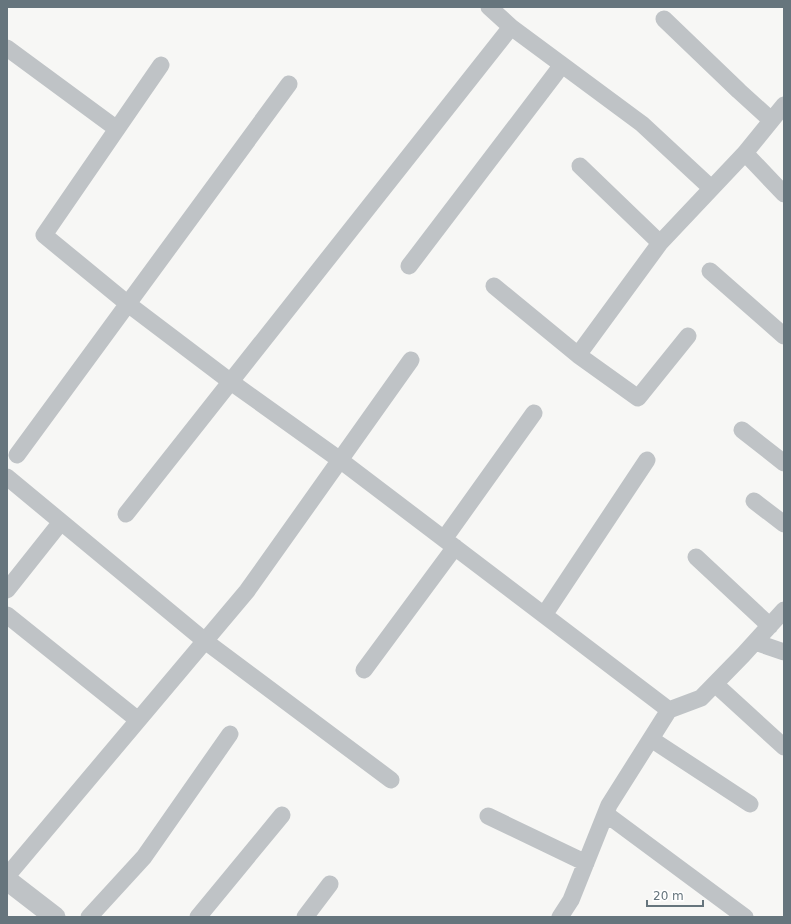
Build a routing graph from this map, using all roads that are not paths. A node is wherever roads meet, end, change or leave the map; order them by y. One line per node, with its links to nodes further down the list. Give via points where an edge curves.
1 (489, 7): 3 (street)
2 (664, 19): 9 (street)
3 (511, 27): 6 (street); 24 (street)
4 (7, 48): 10 (street)
5 (161, 65): 10 (street)
6 (562, 65): 13 (street, via 642,124); 16 (street)
7 (289, 84): 19 (street)
8 (784, 105): 9 (street)
9 (771, 120): 11 (street)
10 (117, 129): 19 (street, via 44,235)
11 (745, 153): 13 (street); 14 (street)
12 (580, 166): 15 (street)
13 (711, 188): 15 (street)
14 (784, 194)
15 (660, 243): 22 (street)
16 (409, 266)
17 (710, 271): 21 (street)
18 (494, 286): 22 (street)
19 (128, 304): 24 (street); 27 (street)
20 (688, 336): 22 (street, via 638,398)
21 (784, 336)
22 (578, 355)
23 (411, 360): 28 (street)
24 (231, 382): 28 (street); 33 (street)
25 (534, 413): 36 (street)
26 (742, 430): 30 (street)
27 (17, 455)
28 (340, 460): 36 (street); 43 (street, via 247,591)
29 (648, 460): 41 (street)
30 (784, 463)
31 (7, 477): 34 (street)
32 (754, 501): 35 (street)
33 (126, 514)
34 (61, 522): 38 (street); 43 (street)
35 (784, 524)
36 (449, 543): 41 (street); 46 (street)
37 (696, 557): 42 (street)
38 (7, 590)
39 (784, 610): 42 (street)
40 (7, 615): 49 (street)
41 (544, 615): 48 (street)
42 (770, 626): 44 (street)
43 (205, 641): 49 (street); 53 (street)
44 (755, 642): 45 (street); 47 (street)
45 (784, 652)
46 (364, 670)
47 (715, 684): 48 (street, via 701,698); 52 (street)
48 (669, 710): 51 (street)
49 (138, 720): 59 (street)
50 (230, 734): 63 (street, via 144,857)
51 (651, 739): 54 (street); 55 (street, via 609,805)
52 (784, 747)
53 (391, 780)
54 (750, 804)
55 (606, 814): 58 (street); 67 (street)
56 (282, 815): 64 (street)
57 (488, 816): 58 (street)
58 (586, 863): 66 (street, via 571,900)
59 (7, 876)
60 (7, 880): 62 (street)
61 (330, 884): 65 (street)
62 (55, 917)
63 (89, 917)
64 (198, 917)
65 (305, 917)
66 (560, 917)
67 (745, 917)

